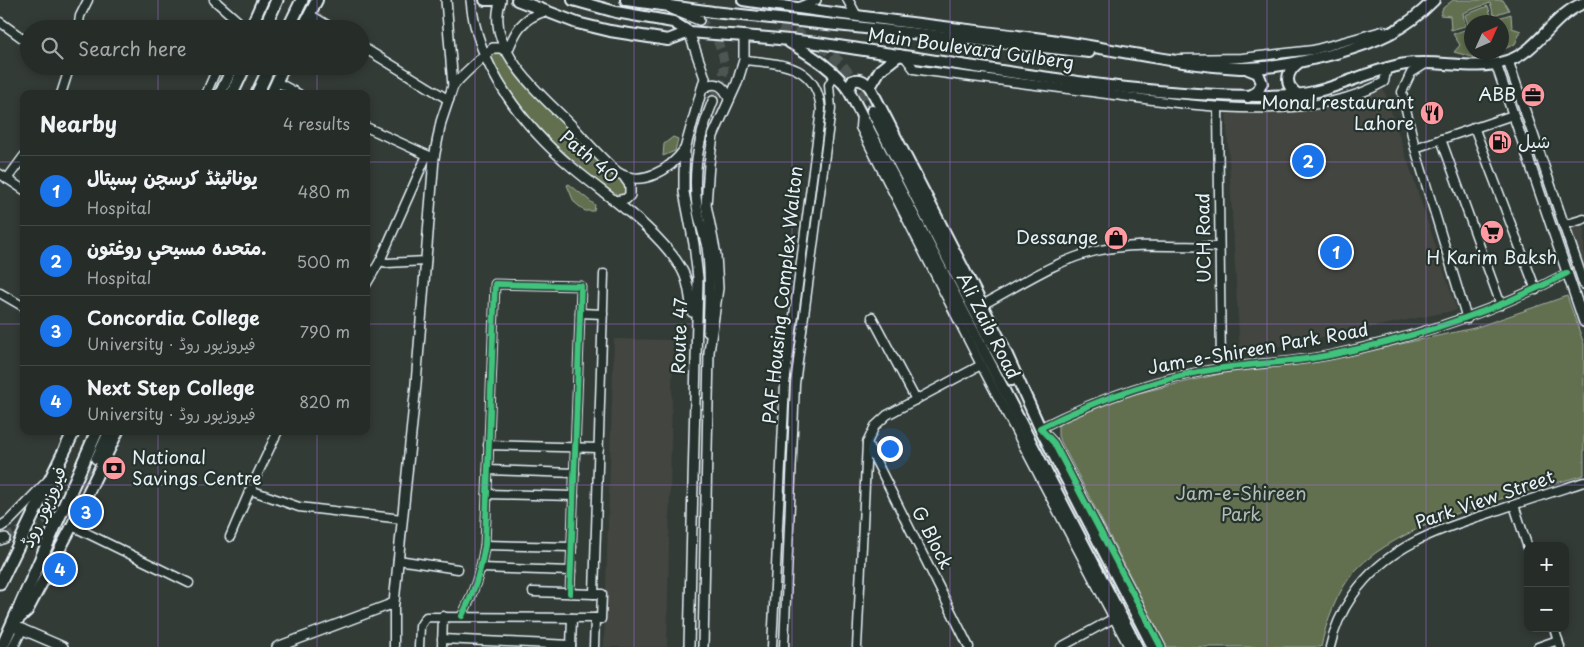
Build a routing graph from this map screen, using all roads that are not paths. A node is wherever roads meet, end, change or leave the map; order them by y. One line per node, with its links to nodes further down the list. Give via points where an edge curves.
1 (88, 0): 28 (street)
2 (214, 0): 29 (street)
3 (263, 0): 30 (main road)
4 (277, 0): 31 (main road)
5 (302, 0): 32 (main road)
6 (317, 0): 26 (main road)
7 (446, 0): 23 (street)
8 (455, 0): 23 (street)
9 (471, 0): 47 (street, Path 40)
10 (485, 0): 11 (main road)
11 (494, 0)
12 (500, 0): 44 (street, Path 40, via 497,15)
13 (517, 0): 24 (main road, Main Boulevard Gulberg)
14 (573, 0): 39 (main road, via 673,22)
15 (626, 0): 21 (main road)
16 (743, 0): 22 (main road, Main Boulevard Gulberg)
17 (816, 0): 22 (street)
18 (848, 0): 27 (street)
19 (1434, 0): 38 (main road, Main Boulevard Gulberg)
20 (1584, 4): 50 (main road, Main Boulevard Gulberg, via 1567,13 1527,51)
21 (662, 6): 25 (main road); 35 (street)
22 (798, 8): 27 (main road, Main Boulevard Gulberg)
23 (448, 10): 64 (street)
24 (545, 11): 39 (main road, Main Boulevard Gulberg, via 577,23 668,40); 44 (street, via 516,30)
25 (713, 12): 37 (main road); 45 (main road, via 1058,50)
26 (309, 14): 33 (main road); 34 (street)
27 (856, 15): 45 (main road, Main Boulevard Gulberg, via 1062,41)
28 (79, 20)
29 (232, 20)
30 (254, 20)
31 (268, 20)
32 (292, 20)
33 (306, 20)
34 (319, 20)
35 (699, 20)
36 (0, 22): 40 (street)
37 (780, 26)
38 (1398, 31): 49 (street, via 1382,31 1313,50 1242,58); 52 (main road, Main Boulevard Gulberg, via 1357,47)
39 (689, 32): 41 (main road, Main Boulevard Gulberg); 73 (street, Route 47, via 704,71)
40 (20, 36)
41 (744, 37): 42 (main road, Main Boulevard Gulberg); 48 (street, Route 47)
42 (786, 41): 46 (main road, Main Boulevard Gulberg); 56 (main road, Ali Zaib Road)
43 (370, 52): 78 (street)
44 (507, 52): 47 (street, via 493,48); 92 (street, Path 40, via 540,95 611,168)
45 (1135, 55): 49 (main road, Main Boulevard Gulberg)
46 (902, 56): 65 (main road, via 880,70); 76 (main road, Main Boulevard Gulberg, via 1104,85 1217,97); 80 (street, via 914,69)
47 (485, 57): 64 (street, via 471,66); 95 (street, Path 40, via 510,99 539,136 574,169)
48 (744, 60): 77 (street, Route 47); 175 (street, PAF Housing Complex Walton, via 784,65 802,73 816,86 821,110 785,384)
49 (1168, 60): 55 (main road, Main Boulevard Gulberg)
50 (1508, 61): 53 (main road, Main Boulevard Gulberg); 97 (street)
51 (1426, 62): 53 (main road, Main Boulevard Gulberg, via 1472,67); 54 (main road, Main Boulevard Gulberg); 87 (street, via 1411,73 1402,92)
52 (1298, 63): 55 (main road, Main Boulevard Gulberg); 75 (main road, via 1289,72 1288,81 1291,90)
53 (1496, 64): 83 (street)
54 (1387, 67): 75 (main road, Main Boulevard Gulberg, via 1328,88); 80 (street, via 1384,82 1343,97 1269,108)
55 (1242, 68): 76 (main road, via 1253,70 1261,77 1261,88)
56 (835, 74): 74 (main road, Ali Zaib Road); 176 (street, PAF Housing Complex Walton, via 830,85 830,116 795,384)
57 (67, 75): 66 (street)
58 (214, 75): 67 (street)
59 (229, 75): 68 (main road)
60 (241, 75): 69 (main road)
61 (266, 75): 70 (main road)
62 (280, 75): 63 (main road)
63 (277, 82): 71 (main road); 72 (street)
64 (453, 86): 78 (street)
65 (870, 87): 74 (main road, via 857,79 852,81); 108 (main road, Ali Zaib Road)
66 (62, 90)
67 (208, 90)
68 (222, 90)
69 (234, 90)
70 (259, 90)
71 (273, 90)
72 (292, 90)
73 (702, 90): 77 (street, via 708,85 718,84); 88 (street, Route 47)
74 (848, 91): 82 (main road, Ali Zaib Road)
75 (1299, 94): 76 (main road, Main Boulevard Gulberg)
76 (1248, 97)
77 (730, 98): 116 (street, Route 47, via 714,136 709,164 706,205 716,255 718,288)
78 (449, 100): 89 (street)
79 (713, 101): 116 (street, via 702,128 695,184 709,270)
80 (1218, 107): 98 (street, UCH Road)
81 (872, 112): 120 (main road, via 990,341)
82 (861, 115): 117 (street, via 860,127); 181 (main road, Ali Zaib Road)
83 (1513, 115): 84 (street); 101 (street)
84 (1474, 127): 86 (street); 105 (street)
85 (370, 129): 89 (street)
86 (1441, 139): 87 (street); 109 (street)
87 (1415, 148): 113 (street)
88 (685, 149): 92 (street, Path 40, via 678,159 656,175); 115 (street, Route 47, via 684,192 697,266)
89 (430, 156): 99 (street); 100 (street)
90 (20, 162): 93 (street)
91 (0, 174): 93 (street)
92 (625, 178): 95 (street, via 631,191 626,199)
93 (8, 179): 94 (street)
94 (20, 187)
95 (616, 201): 115 (street, Path 40, via 668,250 682,270)
96 (1584, 219): 97 (street)
97 (1564, 225): 104 (street)
98 (1219, 247): 108 (street, via 1129,246 1094,251 1060,264); 118 (street, UCH Road)
99 (380, 261): 100 (street); 103 (street)
100 (426, 261): 139 (street)
101 (1567, 273): 105 (street, Jam-e-Shireen Park Road); 114 (street)
102 (604, 274): 111 (street)
103 (370, 278)
104 (1584, 284)
105 (1536, 290): 109 (street, Jam-e-Shireen Park Road)
106 (0, 293): 107 (street)
107 (20, 305)
108 (982, 305): 120 (main road, Ali Zaib Road)
109 (1502, 305): 113 (street, Jam-e-Shireen Park Road)
110 (580, 313): 111 (street); 127 (street, via 581,286 494,284); 128 (street)
111 (603, 314): 129 (street)
112 (872, 317): 119 (street)
113 (1467, 319): 118 (street, Jam-e-Shireen Park Road, via 1334,355)
114 (1584, 322)
115 (696, 330): 173 (street, Route 47)
116 (709, 352): 174 (street, Route 47)
117 (981, 366): 119 (street); 160 (street)
118 (1221, 368): 120 (street, Jam-e-Shireen Park Road, via 1140,385)
119 (916, 400): 126 (street, via 875,426)
120 (1040, 428): 182 (main road, Ali Zaib Road); 183 (street, via 1054,443)
121 (72, 435): 133 (main road, فیروزپور روڈ)
122 (95, 435): 161 (main road, فیروزپور روڈ)
123 (107, 435): 130 (street)
124 (116, 435): 140 (main road, فیروزپور روڈ)
125 (276, 435): 135 (street)
126 (867, 443): 177 (street); 178 (street, G Block)
127 (488, 445): 128 (street); 131 (street)
128 (576, 447): 129 (street); 132 (street)
129 (599, 448): 154 (street)
130 (96, 459)
131 (488, 470): 132 (street); 136 (street)
132 (575, 473): 137 (street)
133 (52, 478): 141 (street); 151 (main road, فیروزپور روڈ)
134 (1584, 482): 138 (street, Park View Street)
135 (250, 490): 139 (street, via 299,507); 142 (street)
136 (487, 494): 137 (street); 144 (street)
137 (574, 496): 145 (street)
138 (1514, 505): 143 (street); 184 (street, Park View Street, via 1428,534 1386,559 1364,579 1349,601 1336,625)
139 (402, 519): 146 (street)
140 (72, 526): 150 (street); 161 (main road, فیروزپور روڈ)
141 (0, 527)
142 (230, 537)
143 (1526, 542)
144 (485, 545): 145 (street); 148 (street)
145 (572, 546): 149 (street)
146 (398, 560): 147 (street); 155 (street)
147 (458, 568)
148 (482, 568): 149 (street); 157 (street)
149 (571, 571): 153 (street)
150 (189, 582)
151 (0, 583)
152 (533, 592): 153 (street)
153 (570, 593): 154 (street)
154 (594, 594): 159 (street, via 602,594 601,619)
155 (394, 602): 169 (street); 170 (street)
156 (442, 616): 157 (street); 163 (street); 171 (street, via 426,617 422,621)
157 (462, 616): 158 (street)
158 (572, 618): 159 (street); 165 (street)
159 (595, 618): 172 (street)
160 (1114, 618): 179 (street); 180 (street)
161 (17, 627): 166 (main road, فیروزپور روڈ); 167 (street); 168 (street)
162 (1555, 632): 164 (street)
163 (442, 643): 165 (street)
164 (1559, 644): 185 (street)
165 (571, 646)
166 (2, 647)
167 (13, 647)
168 (63, 647)
169 (277, 647)
170 (394, 647)
171 (419, 647)
172 (594, 647)
173 (689, 647)
174 (703, 647)
175 (772, 647)
176 (784, 647)
177 (857, 647)
178 (969, 647)
179 (1060, 647)
180 (1129, 647)
181 (1137, 647)
182 (1153, 647)
183 (1161, 647)
184 (1330, 647)
185 (1538, 647)

